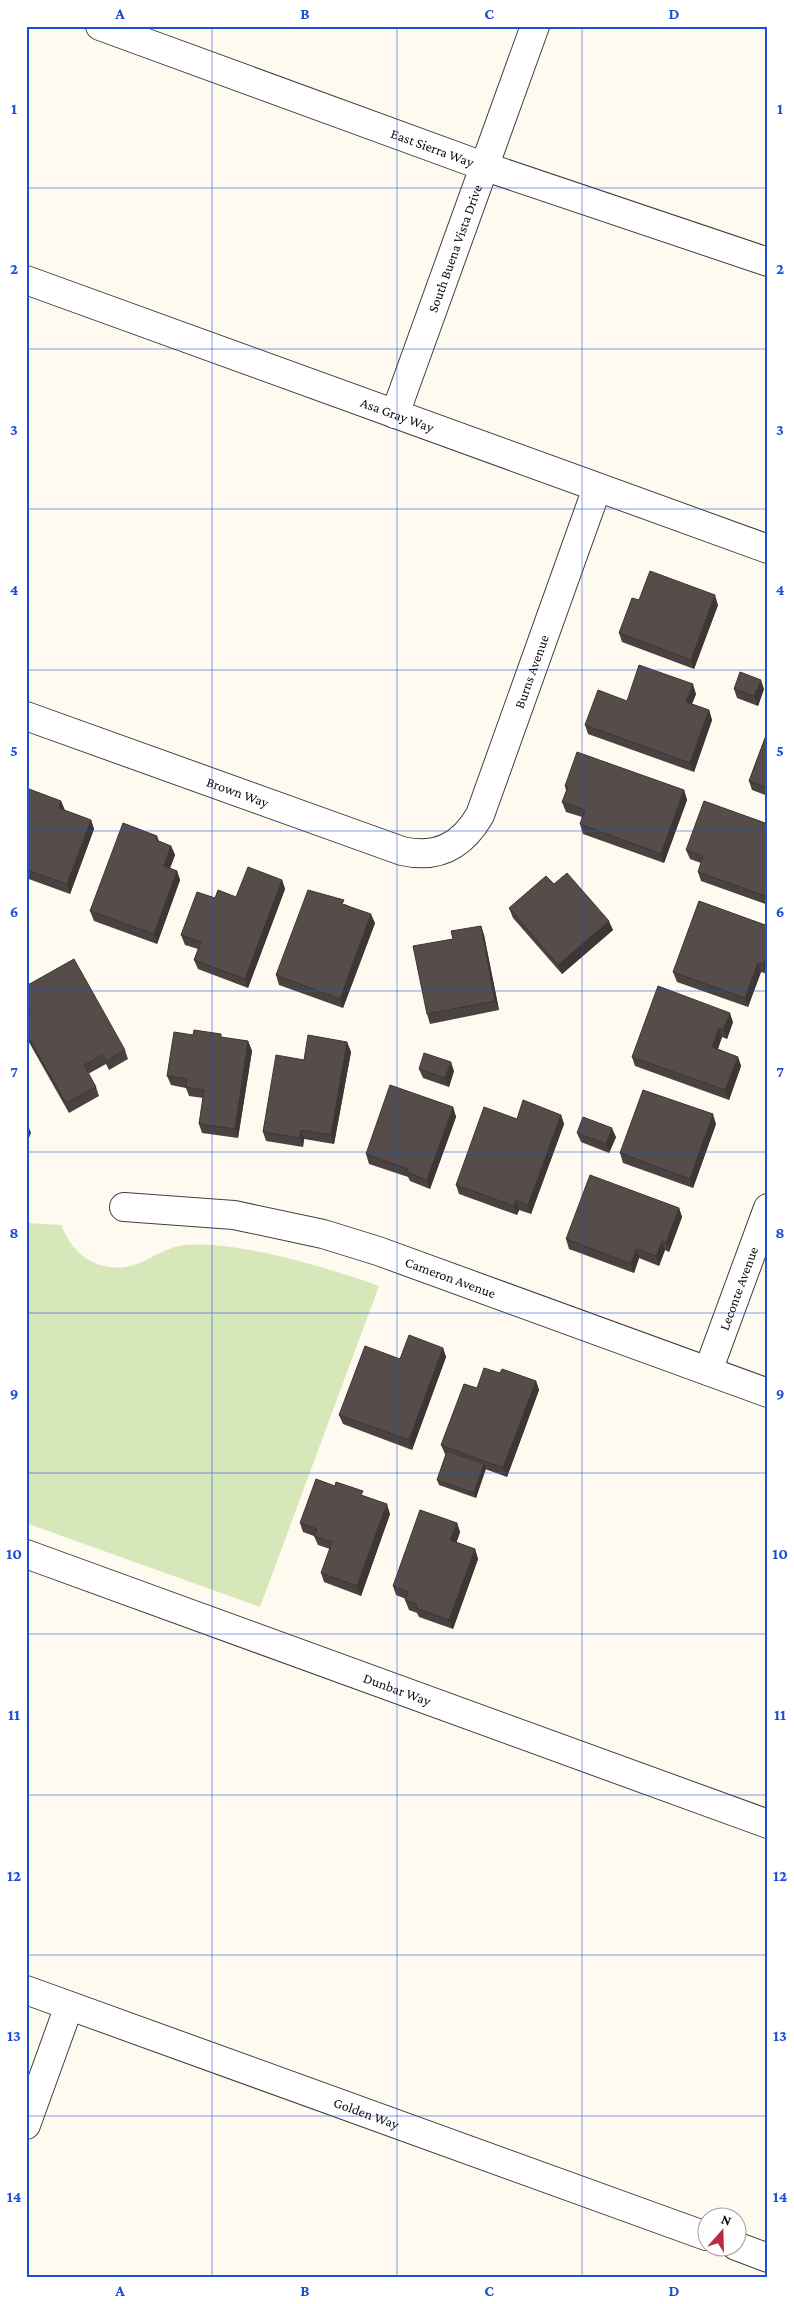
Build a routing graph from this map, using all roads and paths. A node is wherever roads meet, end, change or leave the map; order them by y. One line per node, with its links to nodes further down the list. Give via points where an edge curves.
1 (100, 26): 3 (street, East Sierra Way)
2 (535, 26): 3 (street, South Buena Vista Drive)
3 (483, 166): 4 (street, East Sierra Way); 6 (street, South Buena Vista Drive)
4 (768, 262)
5 (26, 280): 6 (street, Asa Gray Way)
6 (394, 414): 7 (street, Asa Gray Way)
7 (597, 488): 8 (street, Asa Gray Way); 10 (street, Burns Avenue, via 480,816 472,830)
8 (768, 550)
9 (26, 716): 10 (street, Brown Way, via 402,852 427,854)
10 (452, 847)
11 (124, 1207): 13 (street, Cameron Avenue, via 234,1215 323,1234)
12 (768, 1208): 13 (street, Leconte Avenue)
13 (708, 1371): 14 (street, Cameron Avenue)
14 (768, 1393)
15 (26, 1554): 16 (street, Dunbar Way)
16 (768, 1824)
17 (26, 1990): 18 (street, Golden Way)
18 (69, 2006): 19 (street); 20 (street, Golden Way)
19 (26, 2125)
20 (696, 2232)
21 (746, 2250): 22 (street)
22 (768, 2258)

